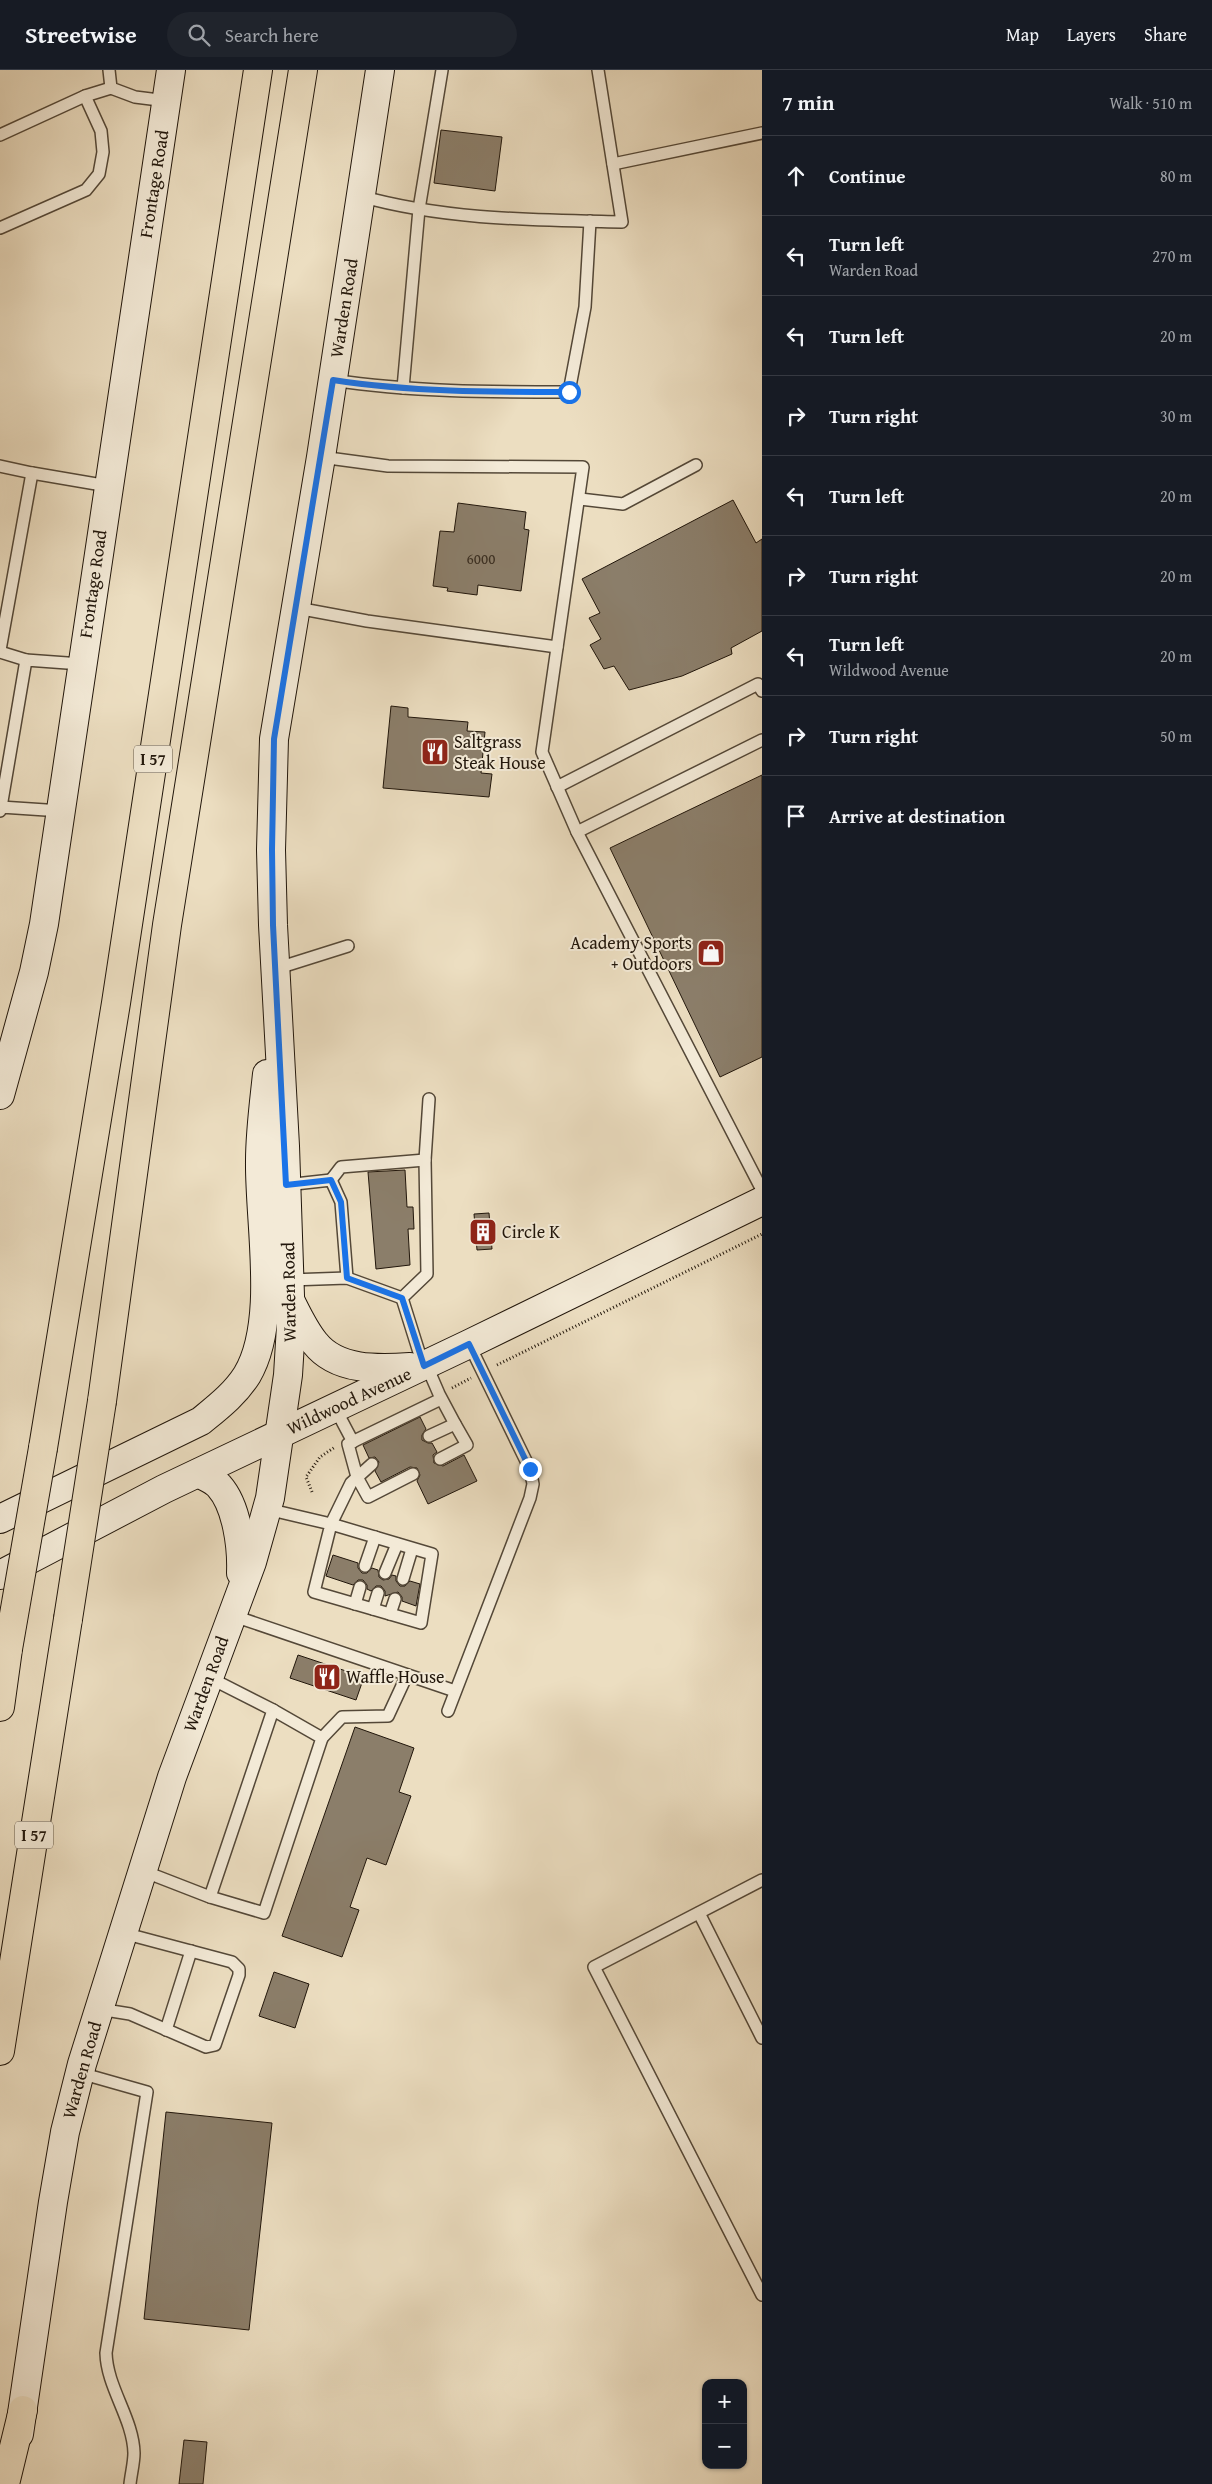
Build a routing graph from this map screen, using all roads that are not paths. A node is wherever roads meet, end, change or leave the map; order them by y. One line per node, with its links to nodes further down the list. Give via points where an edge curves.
1 (109, 70): 8 (lane)
2 (171, 70): 10 (main road, Frontage Road)
3 (258, 70): 83 (highway, I 57, bridge, via 116,1003)
4 (303, 70): 96 (highway, I 57, bridge, via 167,925 102,1400)
5 (380, 70): 14 (main road, Warden Road)
6 (442, 70): 15 (lane)
7 (598, 70): 13 (lane)
8 (111, 88): 9 (lane); 10 (lane, via 135,97)
9 (85, 96): 12 (lane); 17 (lane, via 101,131 103,152 99,174 86,190)
10 (166, 101): 24 (main road, Frontage Road)
11 (762, 133): 13 (lane)
12 (0, 135)
13 (613, 164): 16 (lane, via 622,222)
14 (360, 196): 15 (lane); 18 (main road, Warden Road)
15 (419, 209): 16 (lane, via 518,220); 19 (lane)
16 (590, 221): 19 (lane, via 585,307 569,392 458,392)
17 (0, 228)
18 (333, 380): 19 (lane); 20 (main road, Warden Road)
19 (403, 388)
20 (321, 457): 25 (lane, via 388,466 583,467); 26 (main road, Warden Road)
21 (696, 465): 25 (lane, via 623,504)
22 (0, 466): 23 (lane)
23 (32, 473): 24 (lane); 28 (lane)
24 (108, 486): 30 (main road, Frontage Road)
25 (580, 499): 27 (lane)
26 (297, 608): 27 (lane); 38 (main road, Warden Road, via 274,739)
27 (557, 647): 33 (lane, via 542,752)
28 (0, 651): 29 (lane)
29 (26, 660): 30 (lane); 34 (lane)
30 (82, 664): 35 (main road, Frontage Road)
31 (761, 686): 33 (lane)
32 (762, 740): 36 (lane)
33 (557, 787): 36 (lane)
34 (0, 809): 35 (lane)
35 (62, 811): 39 (main road, Frontage Road, via 34,972)
36 (576, 832): 44 (lane)
37 (348, 946): 38 (lane)
38 (275, 969): 43 (main road, Warden Road); 63 (main road, via 260,1160 265,1308 260,1342 247,1375 227,1400 202,1421)
39 (1, 1092)
40 (429, 1099): 41 (lane)
41 (425, 1160): 42 (lane, via 341,1167); 48 (lane, via 427,1274)
42 (331, 1180): 43 (lane); 46 (lane, via 341,1202)
43 (286, 1185): 47 (main road, Warden Road)
44 (762, 1190)
45 (762, 1201): 49 (main road, Wildwood Avenue)
46 (347, 1278): 47 (lane); 48 (lane)
47 (290, 1291): 50 (main road, via 316,1344 343,1363 379,1369); 54 (main road, Warden Road, via 288,1375)
48 (402, 1298): 50 (lane)
49 (469, 1344): 50 (main road, Wildwood Avenue); 82 (lane, via 530,1469 533,1484)
50 (425, 1365): 51 (lane); 52 (main road, Wildwood Avenue)
51 (440, 1396): 53 (lane); 56 (lane)
52 (335, 1408): 54 (main road, Wildwood Avenue); 56 (lane)
53 (455, 1424): 55 (lane); 57 (lane, via 468,1445)
54 (279, 1434): 59 (main road, Wildwood Avenue); 62 (main road, Warden Road)
55 (429, 1436)
56 (351, 1439): 61 (lane, via 348,1444)
57 (440, 1459)
58 (372, 1464): 61 (lane)
59 (199, 1473): 70 (main road, Wildwood Avenue); 73 (main road, via 218,1484 227,1497 242,1548)
60 (413, 1474): 61 (lane, via 368,1497)
61 (357, 1477): 64 (lane, via 351,1482)
62 (267, 1509): 64 (lane); 73 (main road, Warden Road)
63 (0, 1519)
64 (331, 1524): 65 (lane); 76 (lane, via 314,1592)
65 (375, 1537): 66 (lane); 68 (lane)
66 (397, 1544): 67 (lane); 69 (lane)
67 (412, 1549): 71 (lane); 78 (lane, via 432,1554 421,1623)
68 (365, 1566)
69 (385, 1573)
70 (0, 1574)
71 (402, 1579)
72 (360, 1587): 76 (lane)
73 (241, 1589): 79 (main road, Warden Road)
74 (378, 1593): 77 (lane)
75 (395, 1599): 78 (lane)
76 (355, 1604): 77 (lane)
77 (373, 1609): 78 (lane)
78 (390, 1614)
79 (231, 1616): 80 (lane); 81 (main road, Warden Road)
80 (407, 1675): 82 (lane); 86 (lane, via 388,1716 342,1717)
81 (208, 1677): 84 (lane); 87 (main road, Warden Road)
82 (455, 1691): 85 (lane)
83 (0, 1707)
84 (273, 1710): 86 (lane); 89 (lane)
85 (448, 1711)
86 (322, 1738): 89 (lane, via 264,1913)
87 (142, 1871): 89 (lane); 91 (main road, Warden Road)
88 (762, 1880): 90 (lane)
89 (210, 1897)
90 (699, 1913): 95 (lane); 98 (lane, via 594,1967)
91 (123, 1933): 92 (lane); 93 (main road, Warden Road)
92 (191, 1951): 94 (lane); 94 (lane, via 232,1962 239,1969 239,1976 215,2045 206,2047)
93 (100, 2009): 94 (lane, via 130,2014); 97 (main road, Warden Road)
94 (166, 2030)
95 (762, 2038)
96 (0, 2051)
97 (80, 2073): 99 (main road, Warden Road, via 65,2132 53,2202); 102 (lane, via 147,2092 106,2353 106,2369 131,2436 134,2453)
98 (762, 2295)
99 (23, 2410): 100 (highway); 101 (main road, Warden Road)
100 (5, 2484)
101 (11, 2484)
102 (130, 2484)

